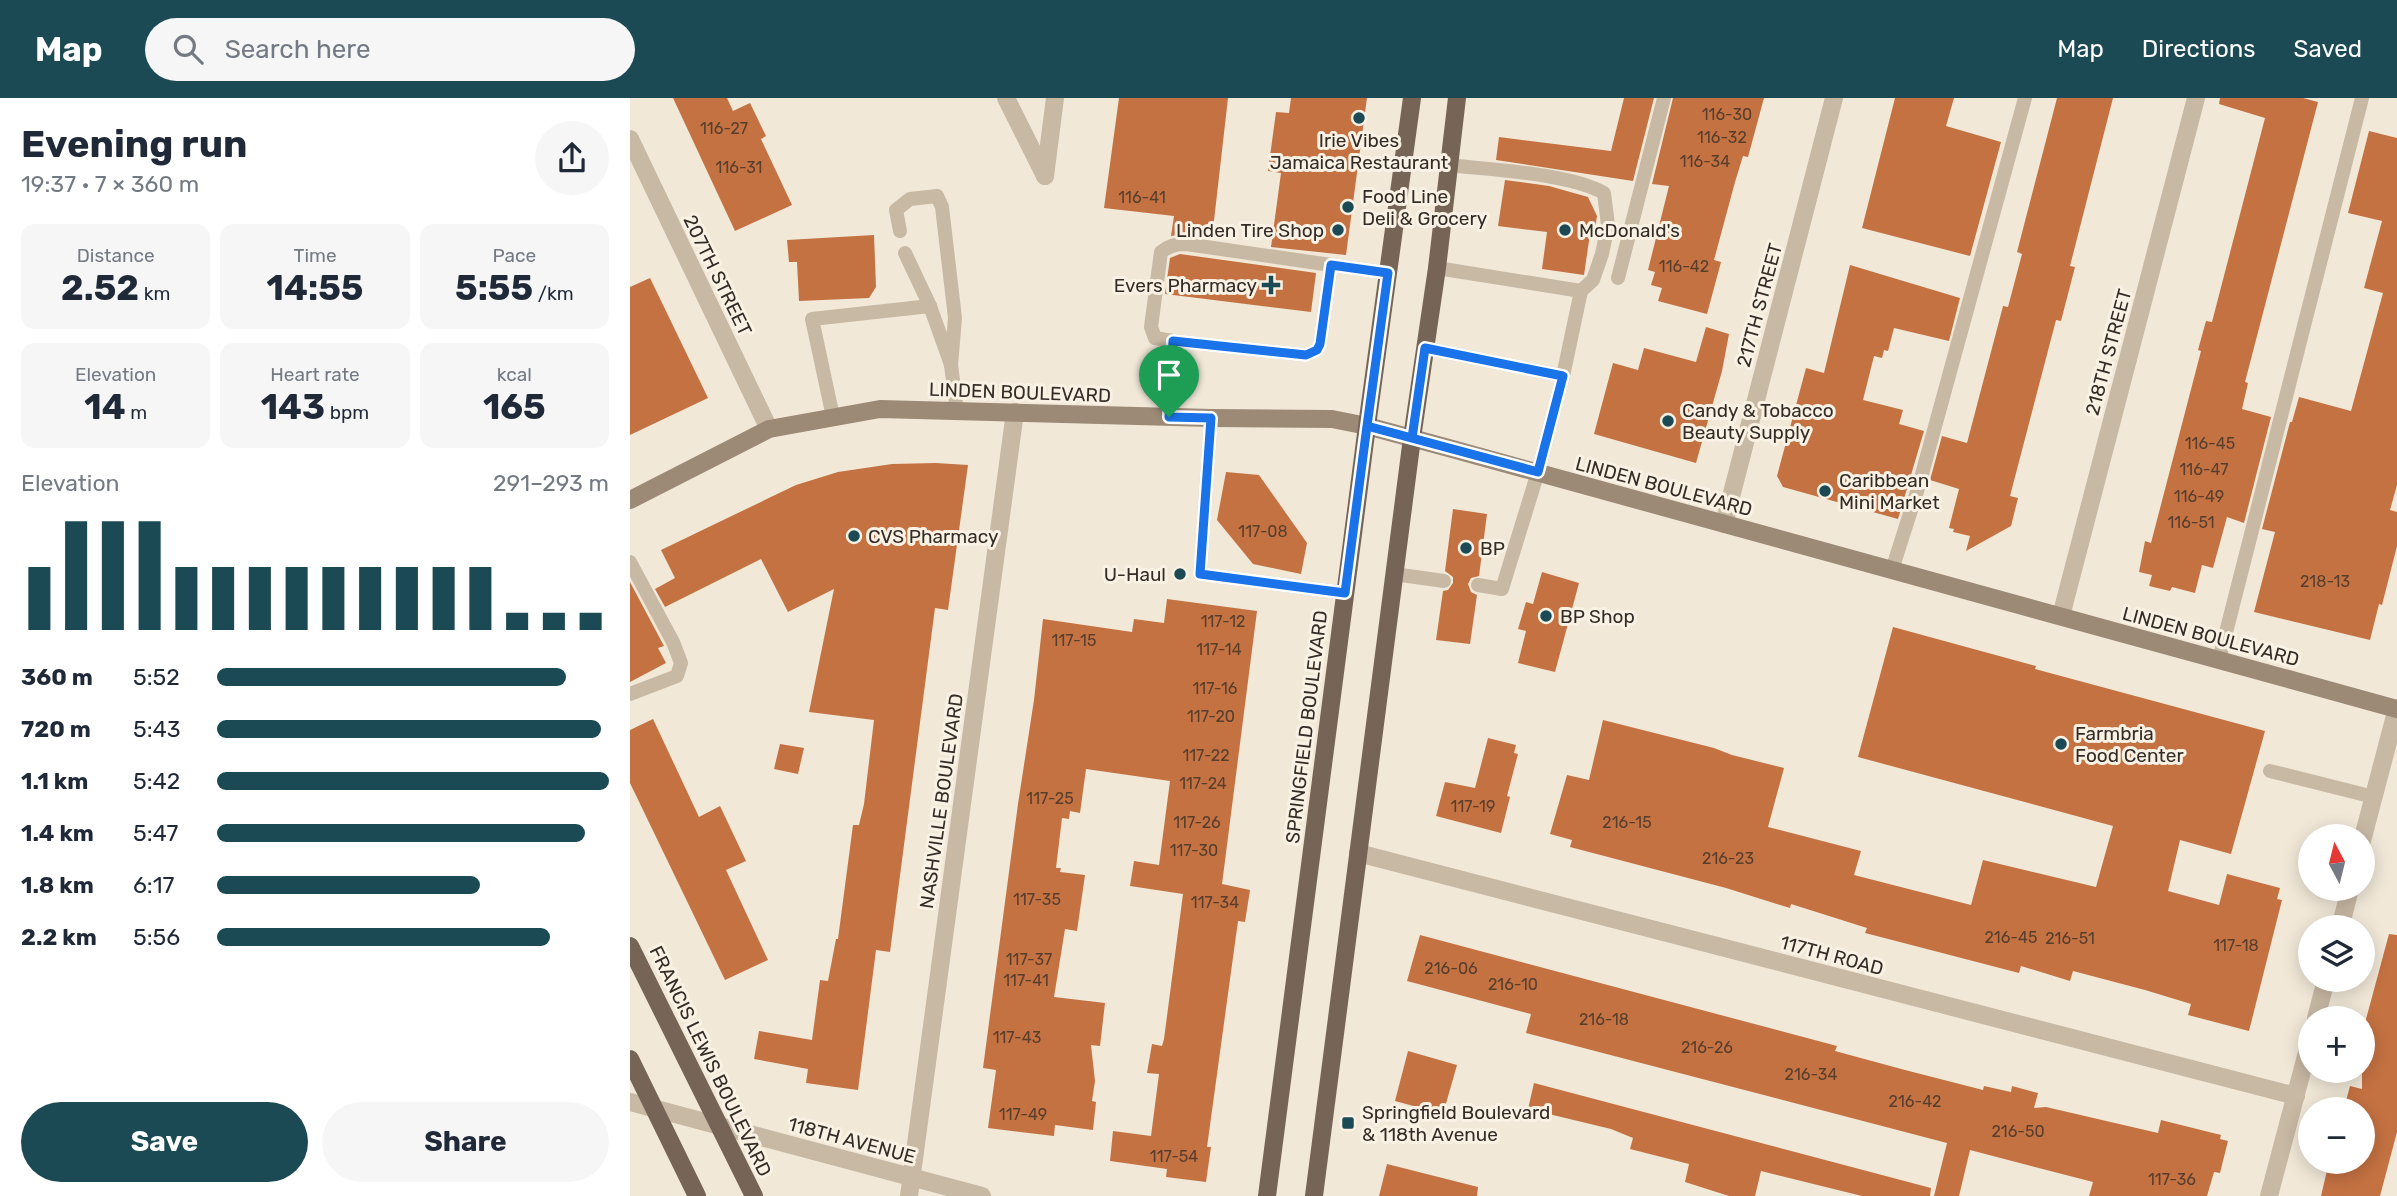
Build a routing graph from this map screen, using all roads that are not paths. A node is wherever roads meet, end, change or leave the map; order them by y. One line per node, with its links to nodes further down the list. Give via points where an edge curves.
1 (1006, 98): 2 (street, via 1045,176)
2 (1055, 98)
3 (1412, 98): 16 (main road, SPRINGFIELD BOULEVARD)
4 (1457, 98): 11 (main road)
5 (1664, 98): 17 (lane)
6 (1834, 98): 34 (street, 217TH STREET)
7 (2025, 98): 36 (lane)
8 (2196, 98): 41 (street, 218TH STREET)
9 (2362, 98): 42 (lane)
10 (630, 139): 30 (street, 207TH STREET)
11 (1449, 165): 15 (main road); 18 (lane, via 1534,174 1604,192 1608,225 1602,254 1593,280)
12 (900, 231): 22 (lane, via 896,210 911,199 937,195 956,318)
13 (905, 253): 19 (lane)
14 (1331, 265): 16 (lane); 20 (lane, via 1320,344 1312,353); 20 (lane, via 1186,244 1167,248 1161,252 1151,327 1155,338)
15 (1437, 268): 18 (lane); 21 (main road)
16 (1388, 273): 29 (main road, SPRINGFIELD BOULEVARD)
17 (1618, 278)
18 (1581, 290): 23 (lane)
19 (930, 306): 22 (lane); 26 (lane, via 811,319)
20 (1173, 341): 27 (lane)
21 (1425, 348): 23 (lane); 31 (main road)
22 (951, 365): 24 (lane)
23 (1563, 376): 32 (lane)
24 (957, 411): 25 (main road, LINDEN BOULEVARD); 26 (main road, LINDEN BOULEVARD, via 880,409)
25 (1015, 412): 27 (main road, LINDEN BOULEVARD); 56 (street, NASHVILLE BOULEVARD)
26 (833, 417): 30 (main road, LINDEN BOULEVARD)
27 (1169, 417): 28 (main road, LINDEN BOULEVARD)
28 (1211, 418): 29 (main road, LINDEN BOULEVARD, via 1332,419); 40 (lane, via 1200,574)
29 (1367, 426): 31 (main road, LINDEN BOULEVARD); 40 (main road, SPRINGFIELD BOULEVARD)
30 (769, 429): 33 (main road, LINDEN BOULEVARD)
31 (1412, 438): 32 (main road, LINDEN BOULEVARD); 37 (main road)
32 (1538, 472): 34 (main road, LINDEN BOULEVARD); 39 (lane, via 1502,589)
33 (630, 500)
34 (1724, 524): 36 (main road, LINDEN BOULEVARD)
35 (630, 562): 43 (lane, via 681,663 677,676)
36 (1892, 570): 41 (main road, LINDEN BOULEVARD)
37 (1394, 574): 38 (lane); 48 (main road)
38 (1444, 581)
39 (1478, 585)
40 (1345, 593): 61 (main road, SPRINGFIELD BOULEVARD)
41 (2061, 616): 42 (main road, LINDEN BOULEVARD)
42 (2219, 660): 44 (main road, LINDEN BOULEVARD)
43 (630, 694)
44 (2397, 708): 46 (street)
45 (2270, 771): 46 (lane)
46 (2374, 797): 47 (street)
47 (2367, 824)
48 (1358, 853): 52 (street, 117TH ROAD); 62 (main road)
49 (630, 946): 55 (main road, FRANCIS LEWIS BOULEVARD)
50 (630, 1059): 54 (main road)
51 (2299, 1083): 52 (street)
52 (2295, 1096): 63 (street)
53 (630, 1102): 54 (street, 118TH AVENUE)
54 (654, 1110): 55 (street, 118TH AVENUE); 57 (main road)
55 (719, 1127): 56 (street, 118TH AVENUE); 58 (main road, FRANCIS LEWIS BOULEVARD)
56 (912, 1177): 59 (street, NASHVILLE BOULEVARD); 60 (street, 118TH AVENUE)
57 (697, 1196)
58 (754, 1196)
59 (909, 1196)
60 (982, 1196)
61 (1267, 1196)
62 (1314, 1196)
63 (2269, 1196)

